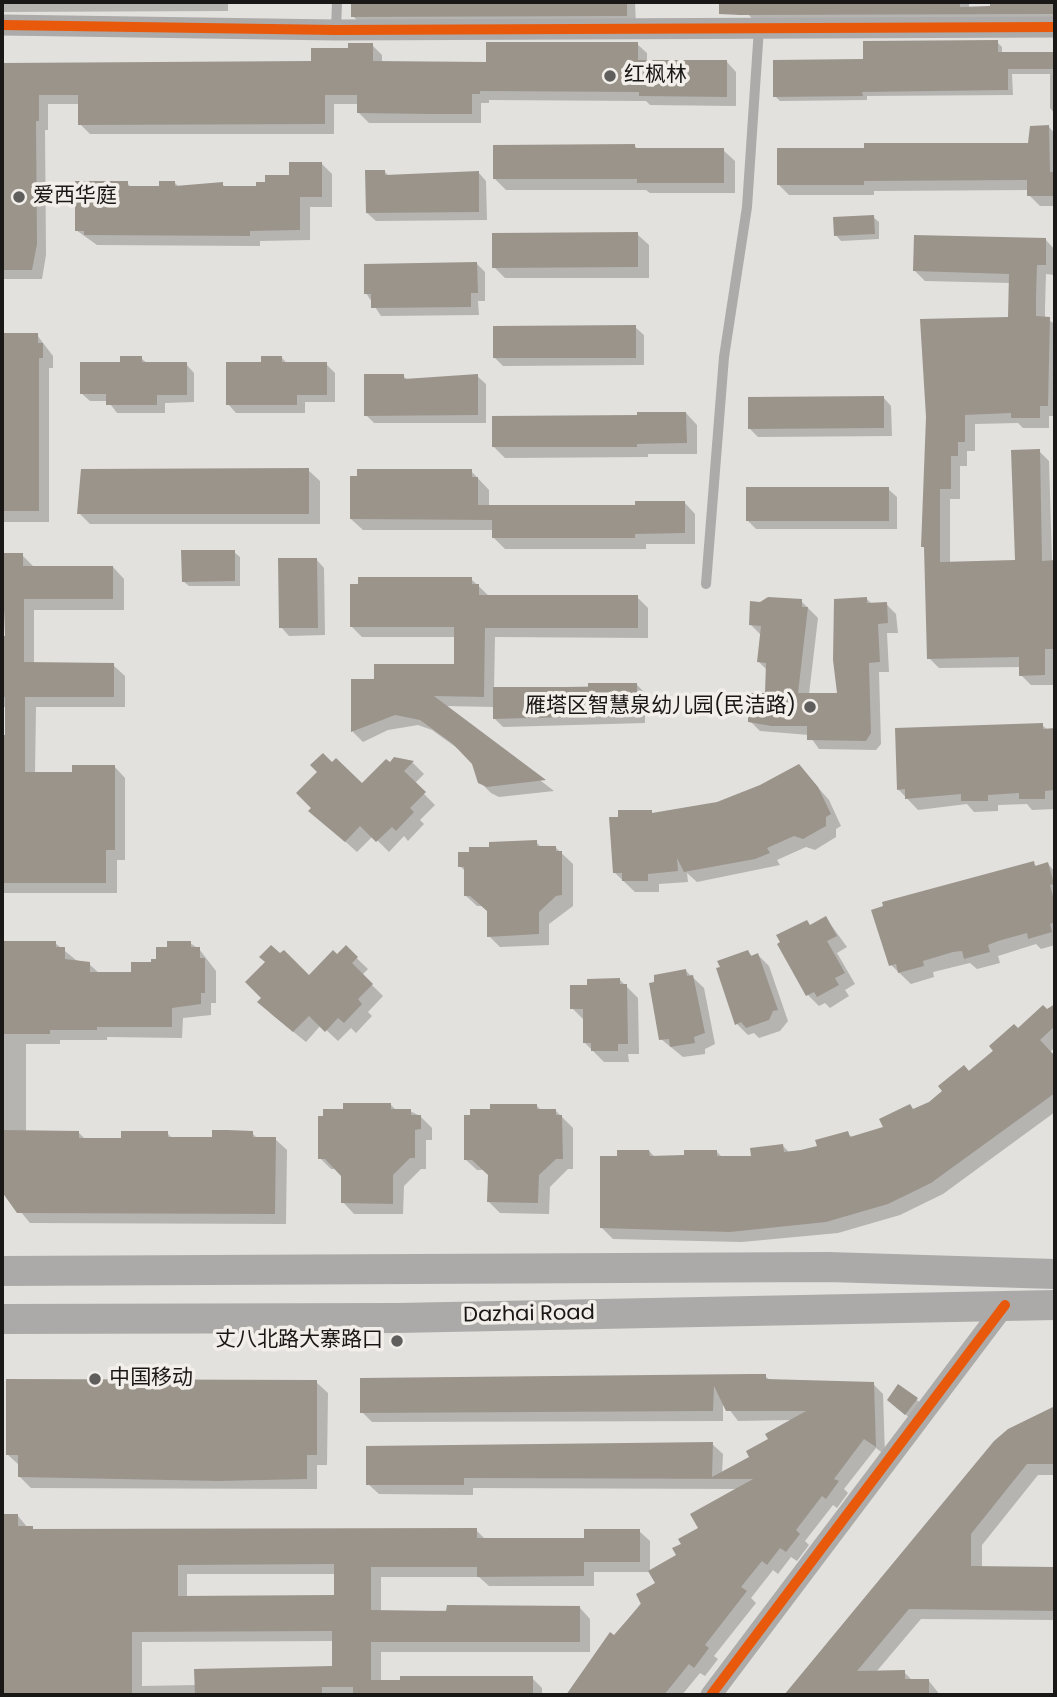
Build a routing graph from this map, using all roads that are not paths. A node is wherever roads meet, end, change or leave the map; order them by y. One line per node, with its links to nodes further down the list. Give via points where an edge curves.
1 (337, 2): 5 (lane)
2 (2, 25): 5 (street)
3 (1055, 27): 4 (street)
4 (759, 28): 5 (street); 6 (lane, via 747,207 724,357)
5 (336, 30)
6 (706, 584)
7 (2, 1271): 8 (main road, via 828,1267)
8 (1055, 1274)
9 (1005, 1305): 10 (main road, Dazhai Road); 11 (main road, Dazhai Road, via 397,1318); 12 (street)
10 (1055, 1305)
11 (2, 1320)
12 (710, 1695)

